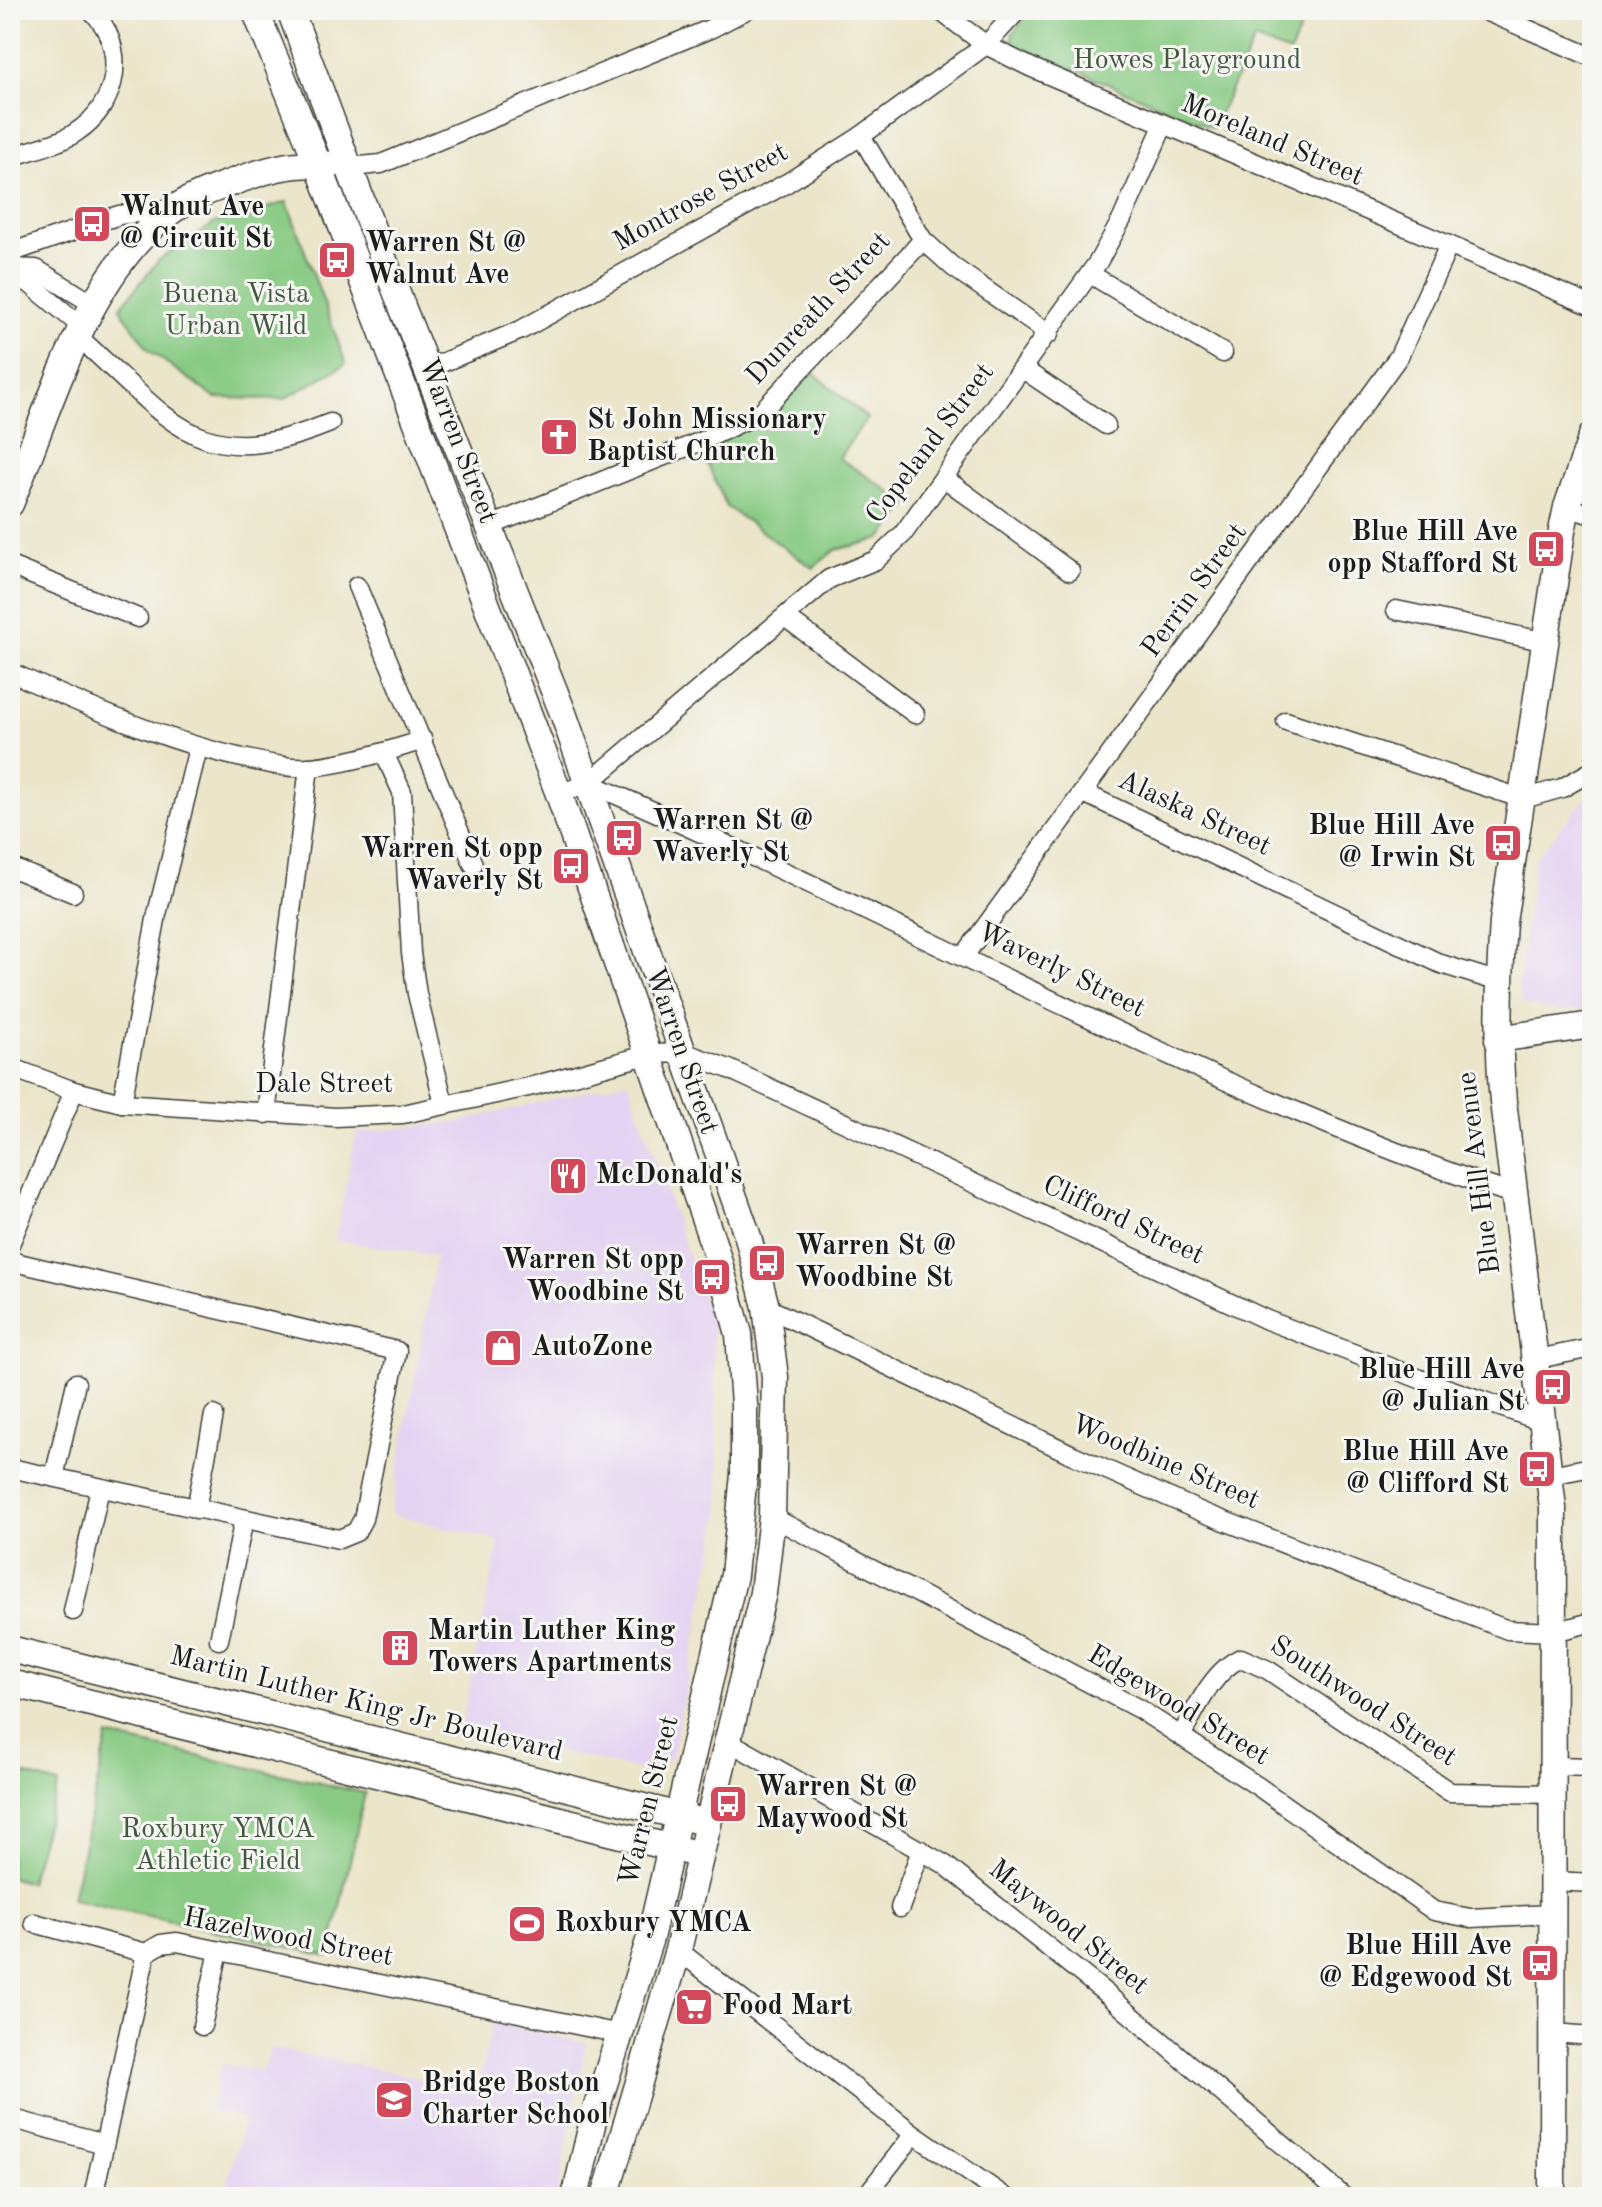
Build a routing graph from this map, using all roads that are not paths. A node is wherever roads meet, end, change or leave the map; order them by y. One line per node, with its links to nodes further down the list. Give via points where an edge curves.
1 (91, 10): 12 (street, via 114,46 111,91 75,134)
2 (255, 10): 13 (main road, Warren Street)
3 (290, 10): 14 (main road, Warren Street)
4 (746, 10): 14 (street, via 395,158 367,168)
5 (939, 10): 8 (street, Moreland Street)
6 (1018, 10): 8 (street, Montrose Street)
7 (1483, 10): 9 (street)
8 (986, 45): 10 (street, Moreland Street); 11 (street, Montrose Street)
9 (1592, 57)
10 (1163, 126): 17 (street, Moreland Street); 20 (street, Copeland Street, via 1122,219)
11 (861, 136): 16 (street); 26 (street, Montrose Street, via 707,230 521,330)
12 (10, 157)
13 (318, 164): 14 (main road); 15 (main road, via 281,165); 53 (main road, Warren Street)
14 (350, 167): 26 (main road, Warren Street)
15 (174, 209): 18 (street, via 119,215); 23 (main road, via 122,263)
16 (923, 240): 24 (street); 35 (street, Dunreath Street, via 760,413)
17 (1449, 245): 22 (street, Moreland Street); 52 (street, Perrin Street, via 1399,356)
18 (10, 253)
19 (10, 268): 23 (street, via 36,269)
20 (1090, 274): 24 (street, Copeland Street); 25 (street)
21 (10, 276): 23 (street, via 39,289)
22 (1592, 306)
23 (84, 322): 28 (street, via 184,432 211,442 266,444); 32 (main road)
24 (1049, 334): 27 (street, Copeland Street)
25 (1223, 353)
26 (427, 369): 35 (main road, Warren Street)
27 (1023, 369): 29 (street); 31 (street, Copeland Street)
28 (330, 423)
29 (1106, 425)
30 (1592, 436): 33 (main road, Blue Hill Avenue)
31 (944, 478): 37 (street); 40 (street, Copeland Street, via 903,534 876,560 829,579)
32 (10, 504)
33 (1567, 507): 34 (street); 42 (main road, Blue Hill Avenue)
34 (1592, 515)
35 (490, 526): 51 (main road, Warren Street)
36 (10, 566): 41 (street)
37 (1070, 571)
38 (357, 586): 46 (street)
39 (1396, 610): 42 (street)
40 (785, 617): 44 (street); 51 (street, Copeland Street)
41 (138, 618)
42 (1547, 642): 54 (main road, Blue Hill Avenue)
43 (10, 672): 47 (street)
44 (915, 714)
45 (1286, 721): 54 (street)
46 (423, 740): 48 (street); 55 (street)
47 (198, 748): 49 (street, via 273,765); 66 (street, via 157,914)
48 (384, 753): 49 (street); 67 (street, via 402,792 411,953)
49 (309, 767): 68 (street)
50 (1592, 771): 54 (street, via 1562,788)
51 (589, 783): 53 (street); 58 (street, Waverly Street); 62 (main road, Warren Street)
52 (1084, 793): 58 (street, Perrin Street); 59 (street, Alaska Street, via 1441,964)
53 (559, 794): 63 (main road, Warren Street)
54 (1523, 799): 59 (main road, Blue Hill Avenue)
55 (473, 864)
56 (10, 867): 57 (street)
57 (73, 893)
58 (964, 956): 69 (street, Waverly Street, via 1266,1099)
59 (1499, 982): 61 (main road, Blue Hill Avenue)
60 (1592, 1025): 61 (main road)
61 (1498, 1039): 69 (main road, Blue Hill Avenue)
62 (686, 1053): 63 (street, Dale Street); 72 (main road, Warren Street); 77 (street, Clifford Street, via 1267,1320)
63 (650, 1054): 67 (street, Dale Street); 97 (main road, Warren Street, via 735,1318 744,1405 734,1575)
64 (10, 1067): 65 (street, Dale Street)
65 (74, 1091): 66 (street, Dale Street); 70 (street)
66 (122, 1103): 68 (street, Dale Street)
67 (444, 1104): 68 (street, Dale Street, via 383,1117)
68 (266, 1114)
69 (1515, 1195): 74 (main road, Blue Hill Avenue)
70 (10, 1244)
71 (10, 1261): 85 (street, via 397,1351 356,1532 339,1539)
72 (766, 1307): 84 (main road, Warren Street, via 775,1377); 88 (street, Woodbine Street, via 1204,1513 1508,1630)
73 (1592, 1348): 74 (street)
74 (1537, 1359): 77 (main road, Blue Hill Avenue)
75 (76, 1383): 81 (street)
76 (214, 1415): 83 (street)
77 (1544, 1422): 80 (main road, Blue Hill Avenue)
78 (1592, 1467): 80 (street)
79 (10, 1468): 81 (street)
80 (1550, 1475): 88 (main road, Blue Hill Avenue)
81 (54, 1477): 82 (street)
82 (100, 1488): 83 (street); 86 (street)
83 (196, 1509): 85 (street)
84 (772, 1517): 92 (street, Edgewood Street); 93 (main road, Warren Street, via 763,1593)
85 (244, 1519): 89 (street)
86 (73, 1611)
87 (1592, 1622): 88 (street, Woodbine Street)
88 (1554, 1632): 94 (main road, Blue Hill Avenue)
89 (219, 1640)
90 (10, 1649): 97 (main road, Martin Luther King Jr Boulevard)
91 (10, 1683): 99 (main road)
92 (1181, 1736): 96 (street, Southwood Street, via 1210,1689 1241,1658 1268,1670 1450,1792); 105 (street, Edgewood Street, via 1434,1911 1470,1918)
93 (728, 1741): 98 (main road, Warren Street); 100 (street, Maywood Street)
94 (1554, 1766): 95 (street); 96 (main road, Blue Hill Avenue)
95 (1592, 1767)
96 (1554, 1794): 102 (main road, Blue Hill Avenue)
97 (679, 1815): 98 (main road, Martin Luther King Jr Boulevard); 99 (main road, Warren Street)
98 (708, 1823): 101 (main road, Warren Street)
99 (671, 1848): 101 (main road); 112 (main road, Warren Street)
100 (921, 1850): 104 (street); 122 (street, Maywood Street, via 1103,1991)
101 (700, 1855): 107 (main road, Warren Street)
102 (1553, 1881): 103 (street); 105 (main road, Blue Hill Avenue)
103 (1592, 1883)
104 (900, 1908)
105 (1553, 1914): 111 (main road, Blue Hill Avenue)
106 (34, 1923): 109 (street)
107 (678, 1950): 115 (street); 119 (main road, Warren Street)
108 (219, 1951): 109 (street, Hazelwood Street, via 169,1942); 110 (street); 112 (street, Hazelwood Street)
109 (146, 1953): 116 (street, Hazelwood Street)
110 (202, 2026)
111 (1554, 2033): 113 (street); 123 (main road, Blue Hill Avenue)
112 (620, 2034): 118 (main road, Warren Street)
113 (1592, 2036)
114 (10, 2118): 116 (street)
115 (914, 2134): 120 (street); 121 (street)
116 (104, 2144): 117 (street, Hazelwood Street)
117 (93, 2197)
118 (575, 2197)
119 (605, 2197)
120 (865, 2197)
121 (1005, 2197)
122 (1344, 2197)
123 (1552, 2197)

